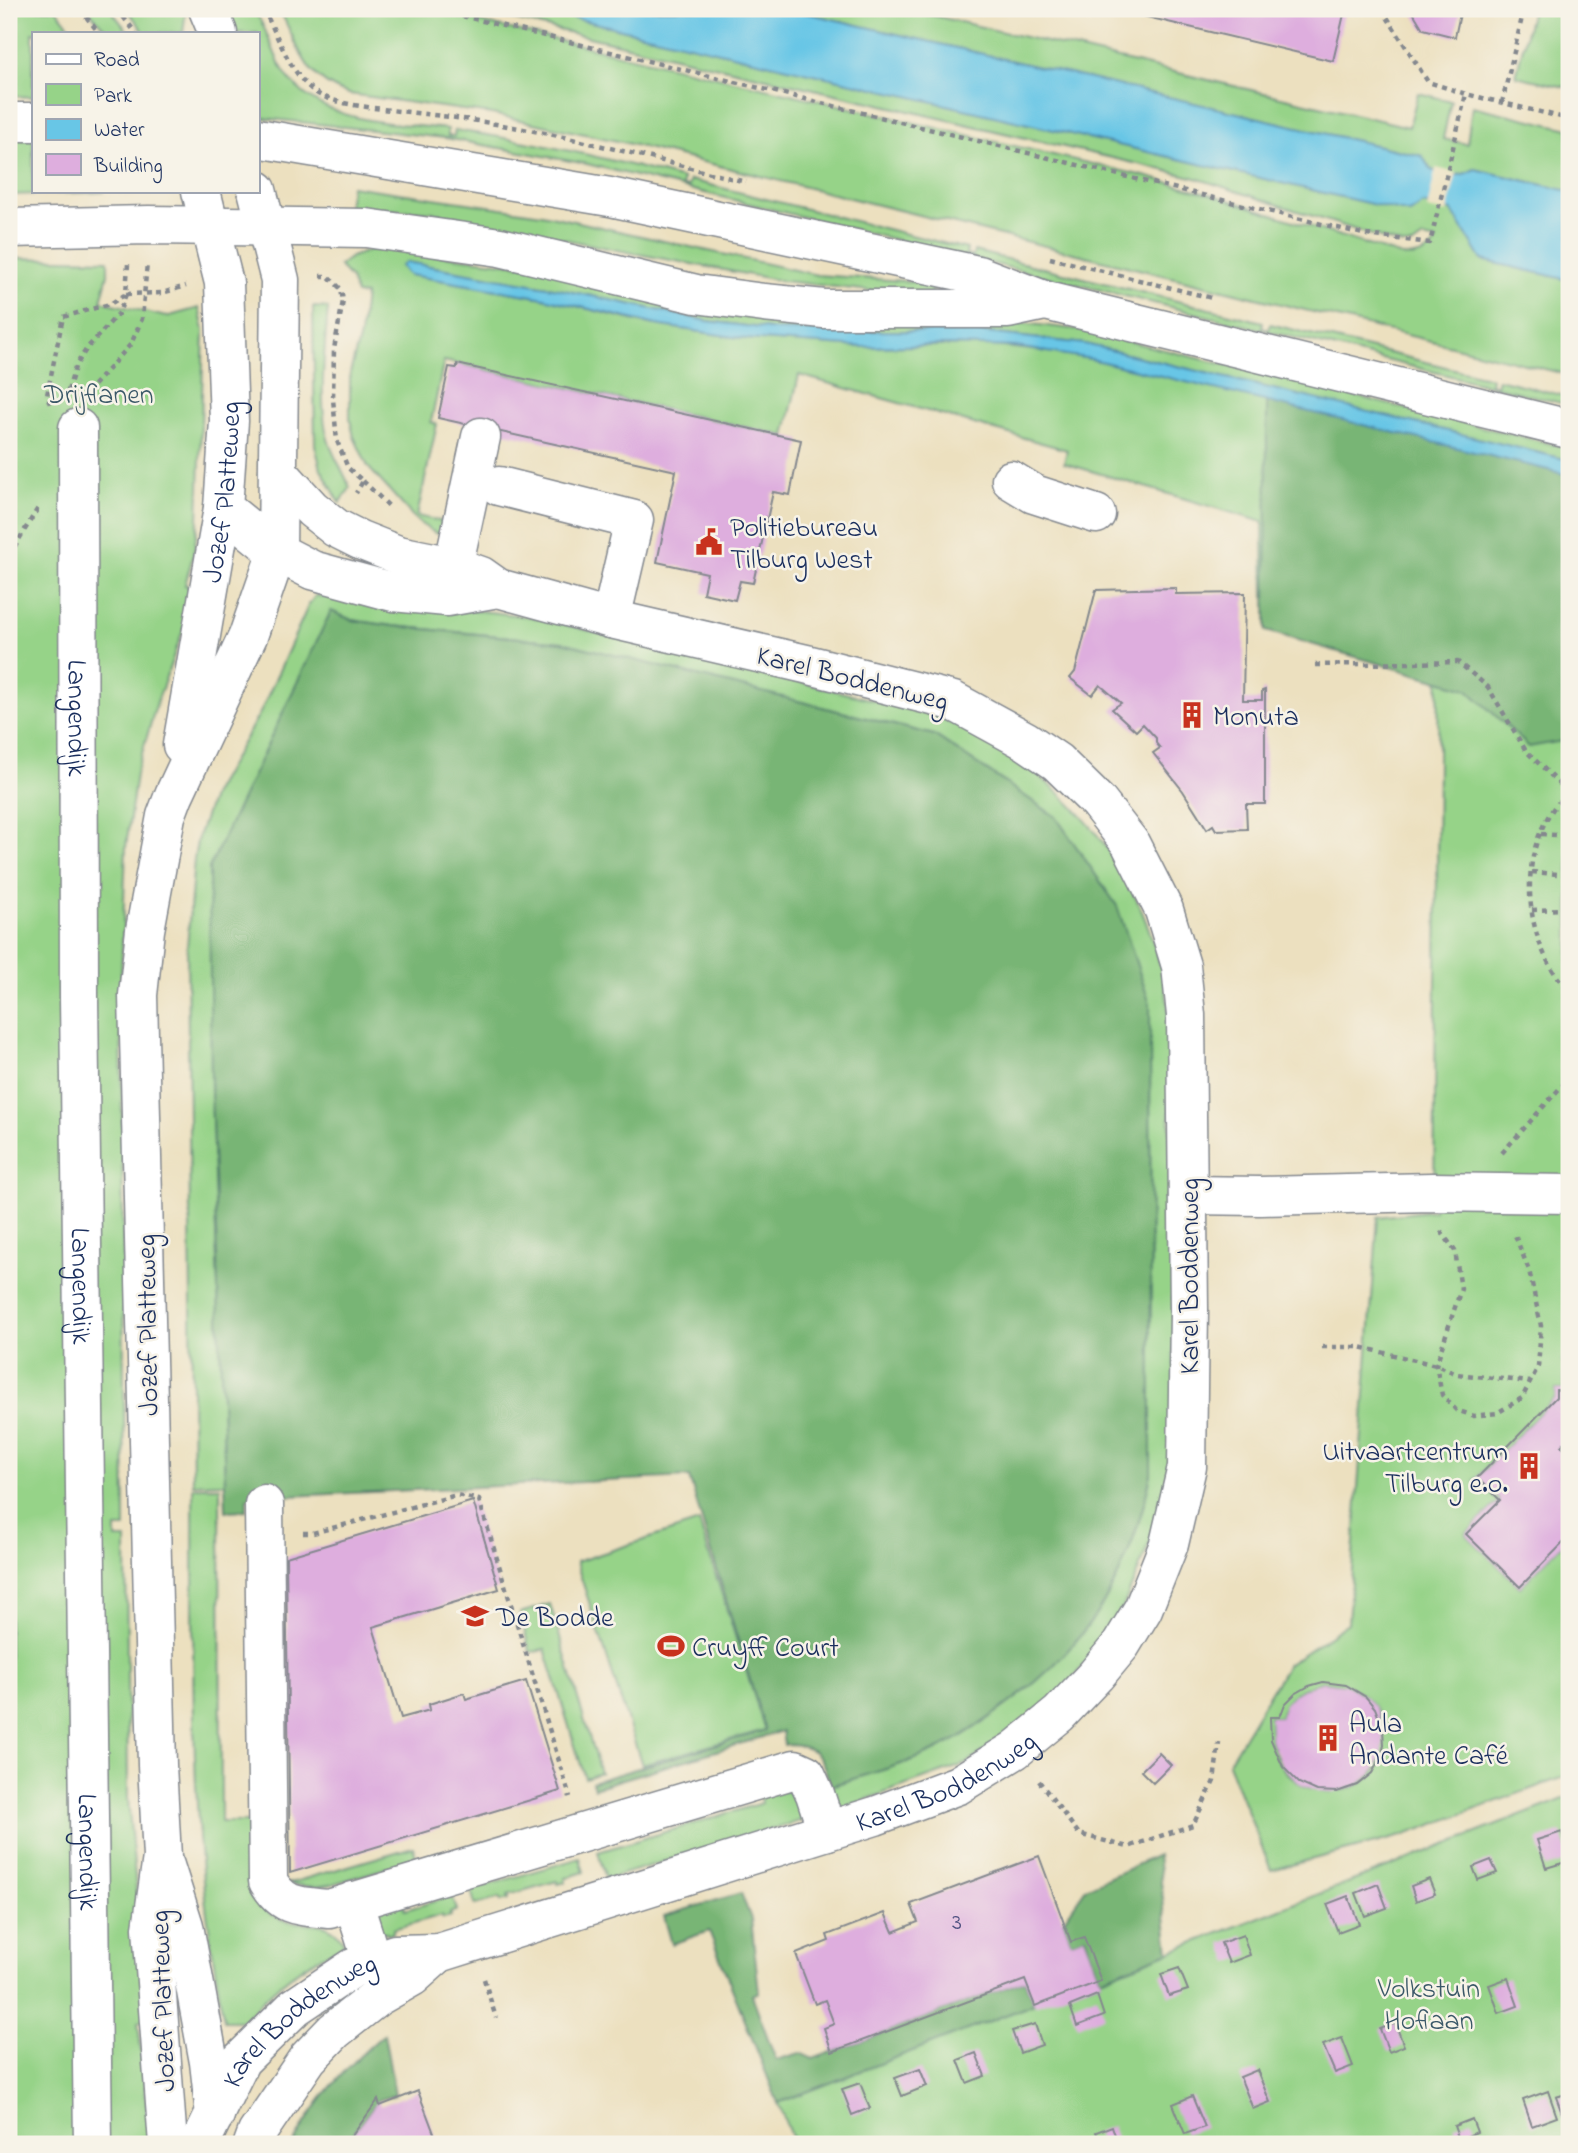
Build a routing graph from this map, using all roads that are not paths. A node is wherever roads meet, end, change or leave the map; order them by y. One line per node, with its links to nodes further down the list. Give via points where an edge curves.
1 (200, 9): 3 (street)
2 (208, 9): 4 (street)
3 (194, 32)
4 (218, 32)
5 (9, 122): 6 (street)
6 (32, 122)
7 (259, 138): 12 (street, via 610,197 978,275)
8 (258, 192): 11 (street, Jozef Platteweg)
9 (205, 209): 10 (street, via 149,225); 11 (street); 19 (street, Jozef Platteweg, via 224,283 229,421)
10 (9, 228)
11 (267, 228): 12 (street, via 366,228 500,247 696,294 824,309 1008,309); 16 (street, Jozef Platteweg, via 280,280)
12 (1046, 301): 14 (street)
13 (78, 428): 33 (street, Langendijk, via 79,998)
14 (1569, 429)
15 (481, 437): 22 (street)
16 (278, 472): 21 (street, Jozef Platteweg); 22 (street, Karel Boddenweg, via 336,527)
17 (1011, 480): 20 (street, via 1034,494)
18 (499, 486): 23 (street, via 635,520)
19 (223, 508): 21 (street, Karel Boddenweg); 24 (street, Jozef Platteweg)
20 (1096, 514)
21 (277, 552): 22 (street, Karel Boddenweg, via 312,570 394,592); 24 (street, Jozef Platteweg, via 248,636)
22 (450, 581): 23 (street, Karel Boddenweg, via 498,588)
23 (611, 619): 26 (street, Karel Boddenweg, via 953,701 1057,762 1098,802 1130,843 1164,910 1181,966 1186,1015)
24 (174, 795): 29 (street, Jozef Platteweg, via 166,816 138,995)
25 (1569, 1194): 26 (street)
26 (1188, 1195): 28 (street, Karel Boddenweg, via 1187,1467 1169,1544 1143,1609 1096,1675 1015,1750 958,1785)
27 (264, 1519): 30 (street, via 268,1881 276,1895 295,1906 329,1909)
28 (827, 1831): 30 (street, via 806,1774 794,1769); 31 (street, Karel Boddenweg, via 439,1953 412,1977)
29 (162, 1857): 32 (street, Jozef Platteweg, via 184,1926 209,2062); 34 (street, Jozef Platteweg, via 152,1928)
30 (353, 1901): 31 (street)
31 (379, 1976): 32 (street, Karel Boddenweg, via 354,1968 295,2007 241,2060); 35 (street, Karel Boddenweg, via 308,2058)
32 (211, 2134)
33 (93, 2144)
34 (168, 2144)
35 (253, 2144)

